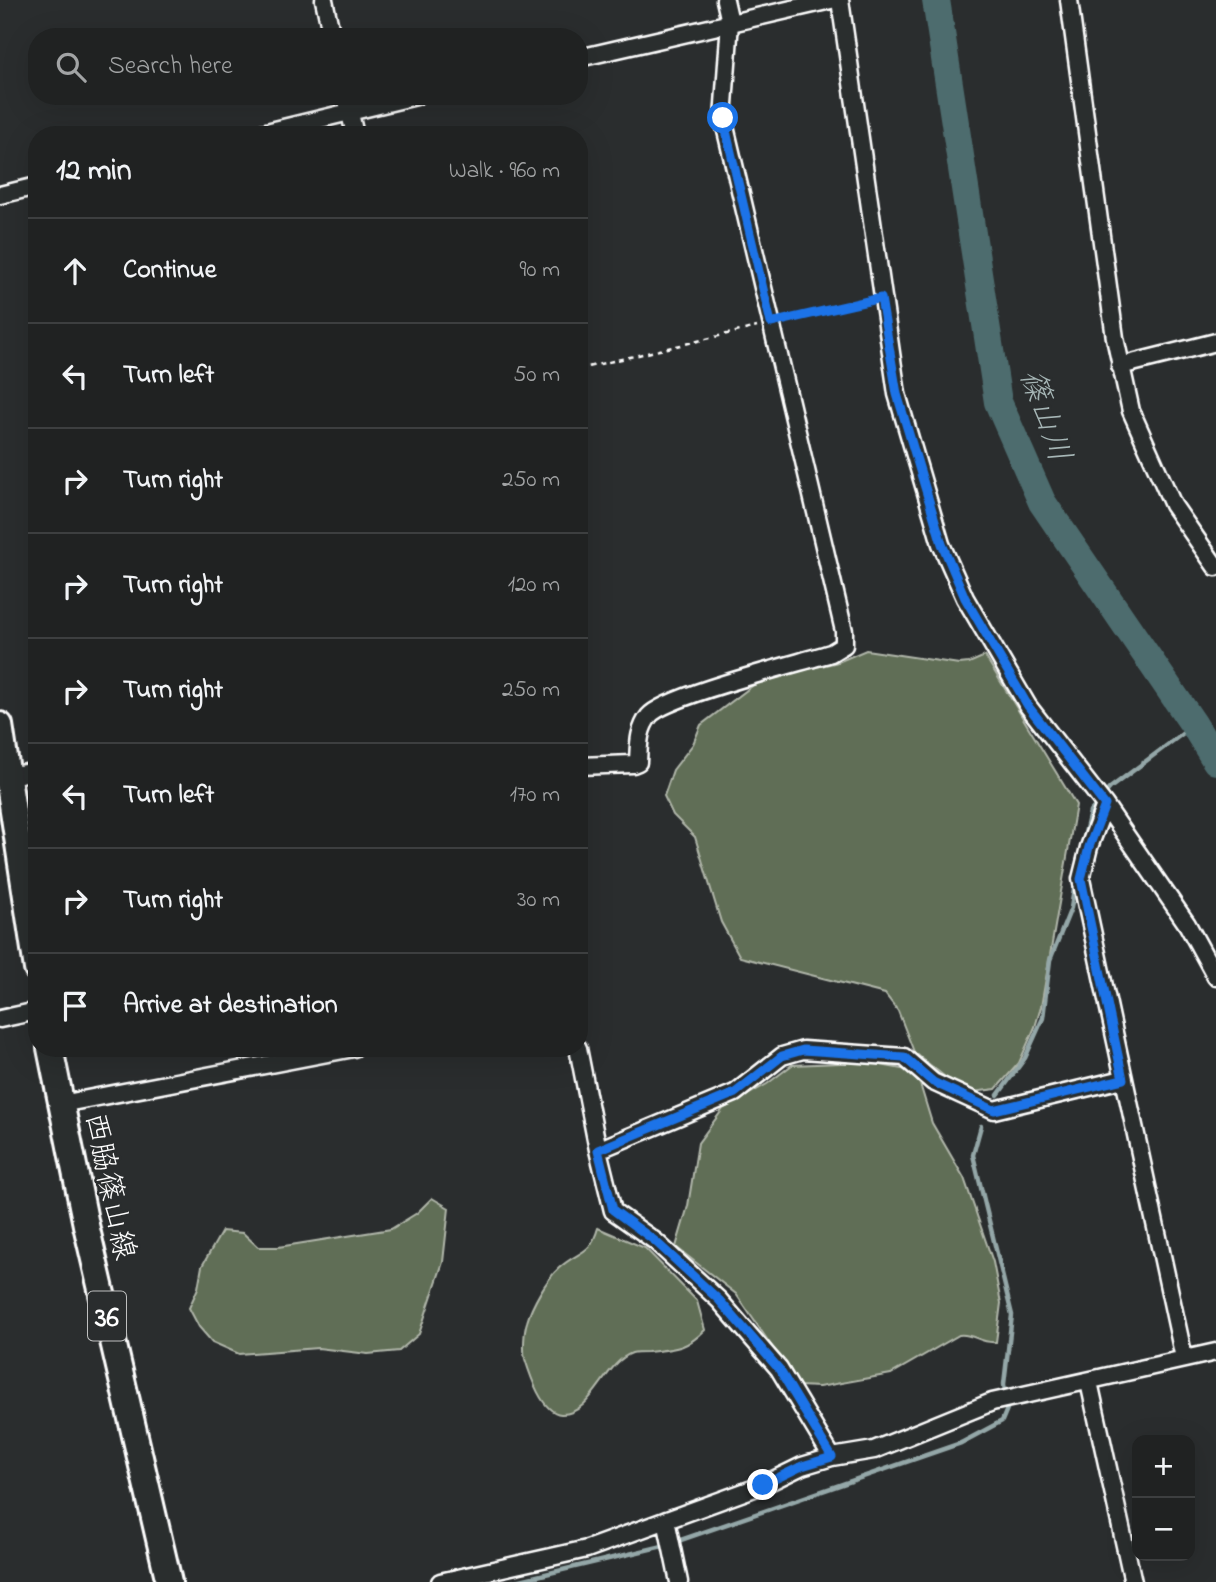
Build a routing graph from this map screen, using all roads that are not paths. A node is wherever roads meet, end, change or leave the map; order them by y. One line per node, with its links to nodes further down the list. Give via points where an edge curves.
1 (324, 0): 7 (street)
2 (725, 0): 6 (street)
3 (831, 0): 6 (street)
4 (840, 0): 22 (street, via 897,394 942,544 965,598 1028,706)
5 (1069, 0): 16 (street)
6 (730, 22): 8 (street); 20 (street, via 723,118 844,645 831,653 682,697 650,713 639,732 638,762)
7 (330, 28)
8 (588, 56)
9 (345, 105): 11 (street)
10 (348, 105): 12 (street)
11 (281, 126)
12 (353, 126)
13 (28, 189): 14 (street)
14 (0, 195)
15 (1216, 342): 16 (street)
16 (1120, 366): 17 (street, via 1131,411 1173,505)
17 (1216, 568)
18 (0, 725): 19 (main road)
19 (4, 763): 21 (street); 23 (main road)
20 (588, 765)
21 (28, 769)
22 (1105, 805): 24 (street, via 1187,924); 30 (street, via 1081,879)
23 (28, 913)
24 (1216, 977)
25 (28, 1013): 26 (street)
26 (0, 1019)
27 (52, 1057): 31 (main road, 西脇篠山線 / 36)
28 (307, 1057): 31 (street)
29 (580, 1057): 32 (street)
30 (1123, 1079): 32 (street, via 994,1110 933,1082 904,1057 803,1050 782,1056 735,1093); 34 (street)
31 (61, 1104): 38 (main road, 西脇篠山線 / 36)
32 (598, 1150): 36 (street, via 613,1210 655,1241 719,1300 779,1369)
33 (1216, 1352): 34 (street)
34 (1184, 1358): 35 (street)
35 (1089, 1382): 36 (street, via 992,1402 874,1450); 41 (street)
36 (832, 1457): 37 (street)
37 (666, 1520): 39 (street, via 587,1549); 40 (street)
38 (169, 1582)
39 (440, 1582)
40 (679, 1582)
41 (1133, 1582)

